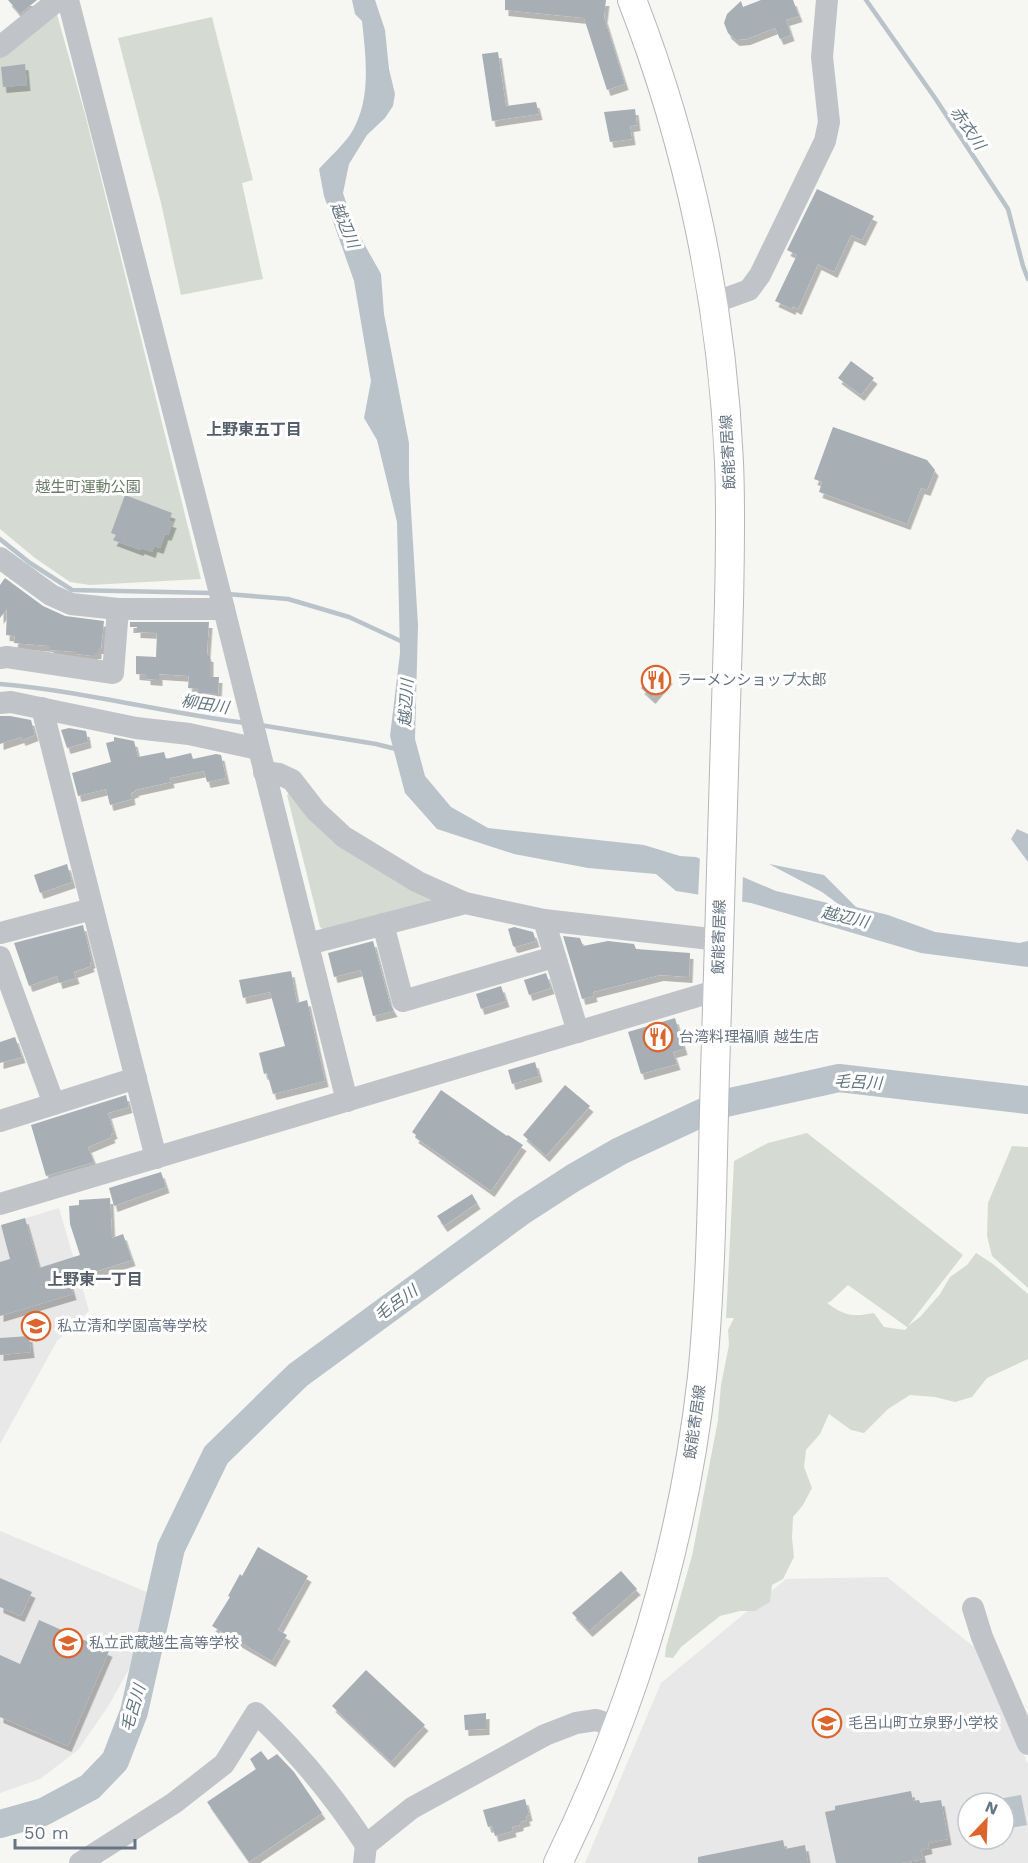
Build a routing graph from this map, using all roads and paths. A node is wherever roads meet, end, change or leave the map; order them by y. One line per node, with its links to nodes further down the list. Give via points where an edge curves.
1 (58, 0): 5 (street)
2 (68, 0): 8 (street)
3 (632, 0): 6 (main road, 飯能寄居線, via 679,145)
4 (827, 0): 6 (street, via 822,57 829,122 825,141 749,290)
5 (0, 47)
6 (713, 303): 19 (main road, 飯能寄居線, via 730,495)
7 (0, 560): 9 (street, via 51,596 71,604)
8 (224, 607): 9 (street); 13 (street)
9 (118, 609): 10 (street, via 113,673)
10 (0, 658)
11 (0, 703): 12 (street)
12 (42, 708): 13 (street, via 136,728); 16 (street)
13 (257, 745): 14 (street)
14 (264, 772): 15 (street, via 292,780 316,811 345,837 418,882); 21 (street)
15 (465, 903): 17 (street); 18 (street)
16 (92, 909): 20 (street); 26 (street)
17 (544, 920): 19 (street); 23 (street)
18 (383, 924): 21 (street); 23 (street, via 403,1001)
19 (719, 931): 24 (main road, 飯能寄居線)
20 (0, 933)
21 (308, 944): 27 (street)
22 (0, 957): 28 (street)
23 (554, 957): 25 (street)
24 (718, 990): 25 (street); 33 (main road, 飯能寄居線, via 708,1307 693,1437 665,1578)
25 (578, 1032): 27 (street)
26 (136, 1078): 28 (street); 30 (street)
27 (347, 1101): 30 (street)
28 (54, 1104): 29 (street)
29 (0, 1120)
30 (156, 1158): 31 (street)
31 (1, 1202)
32 (973, 1608): 34 (street)
33 (618, 1727): 35 (street, via 596,1720 545,1735 412,1808); 37 (main road, 飯能寄居線)
34 (1028, 1744)
35 (365, 1854): 36 (street, via 350,1821 279,1734 256,1713 224,1764 174,1803)
36 (80, 1863)
37 (558, 1863)

